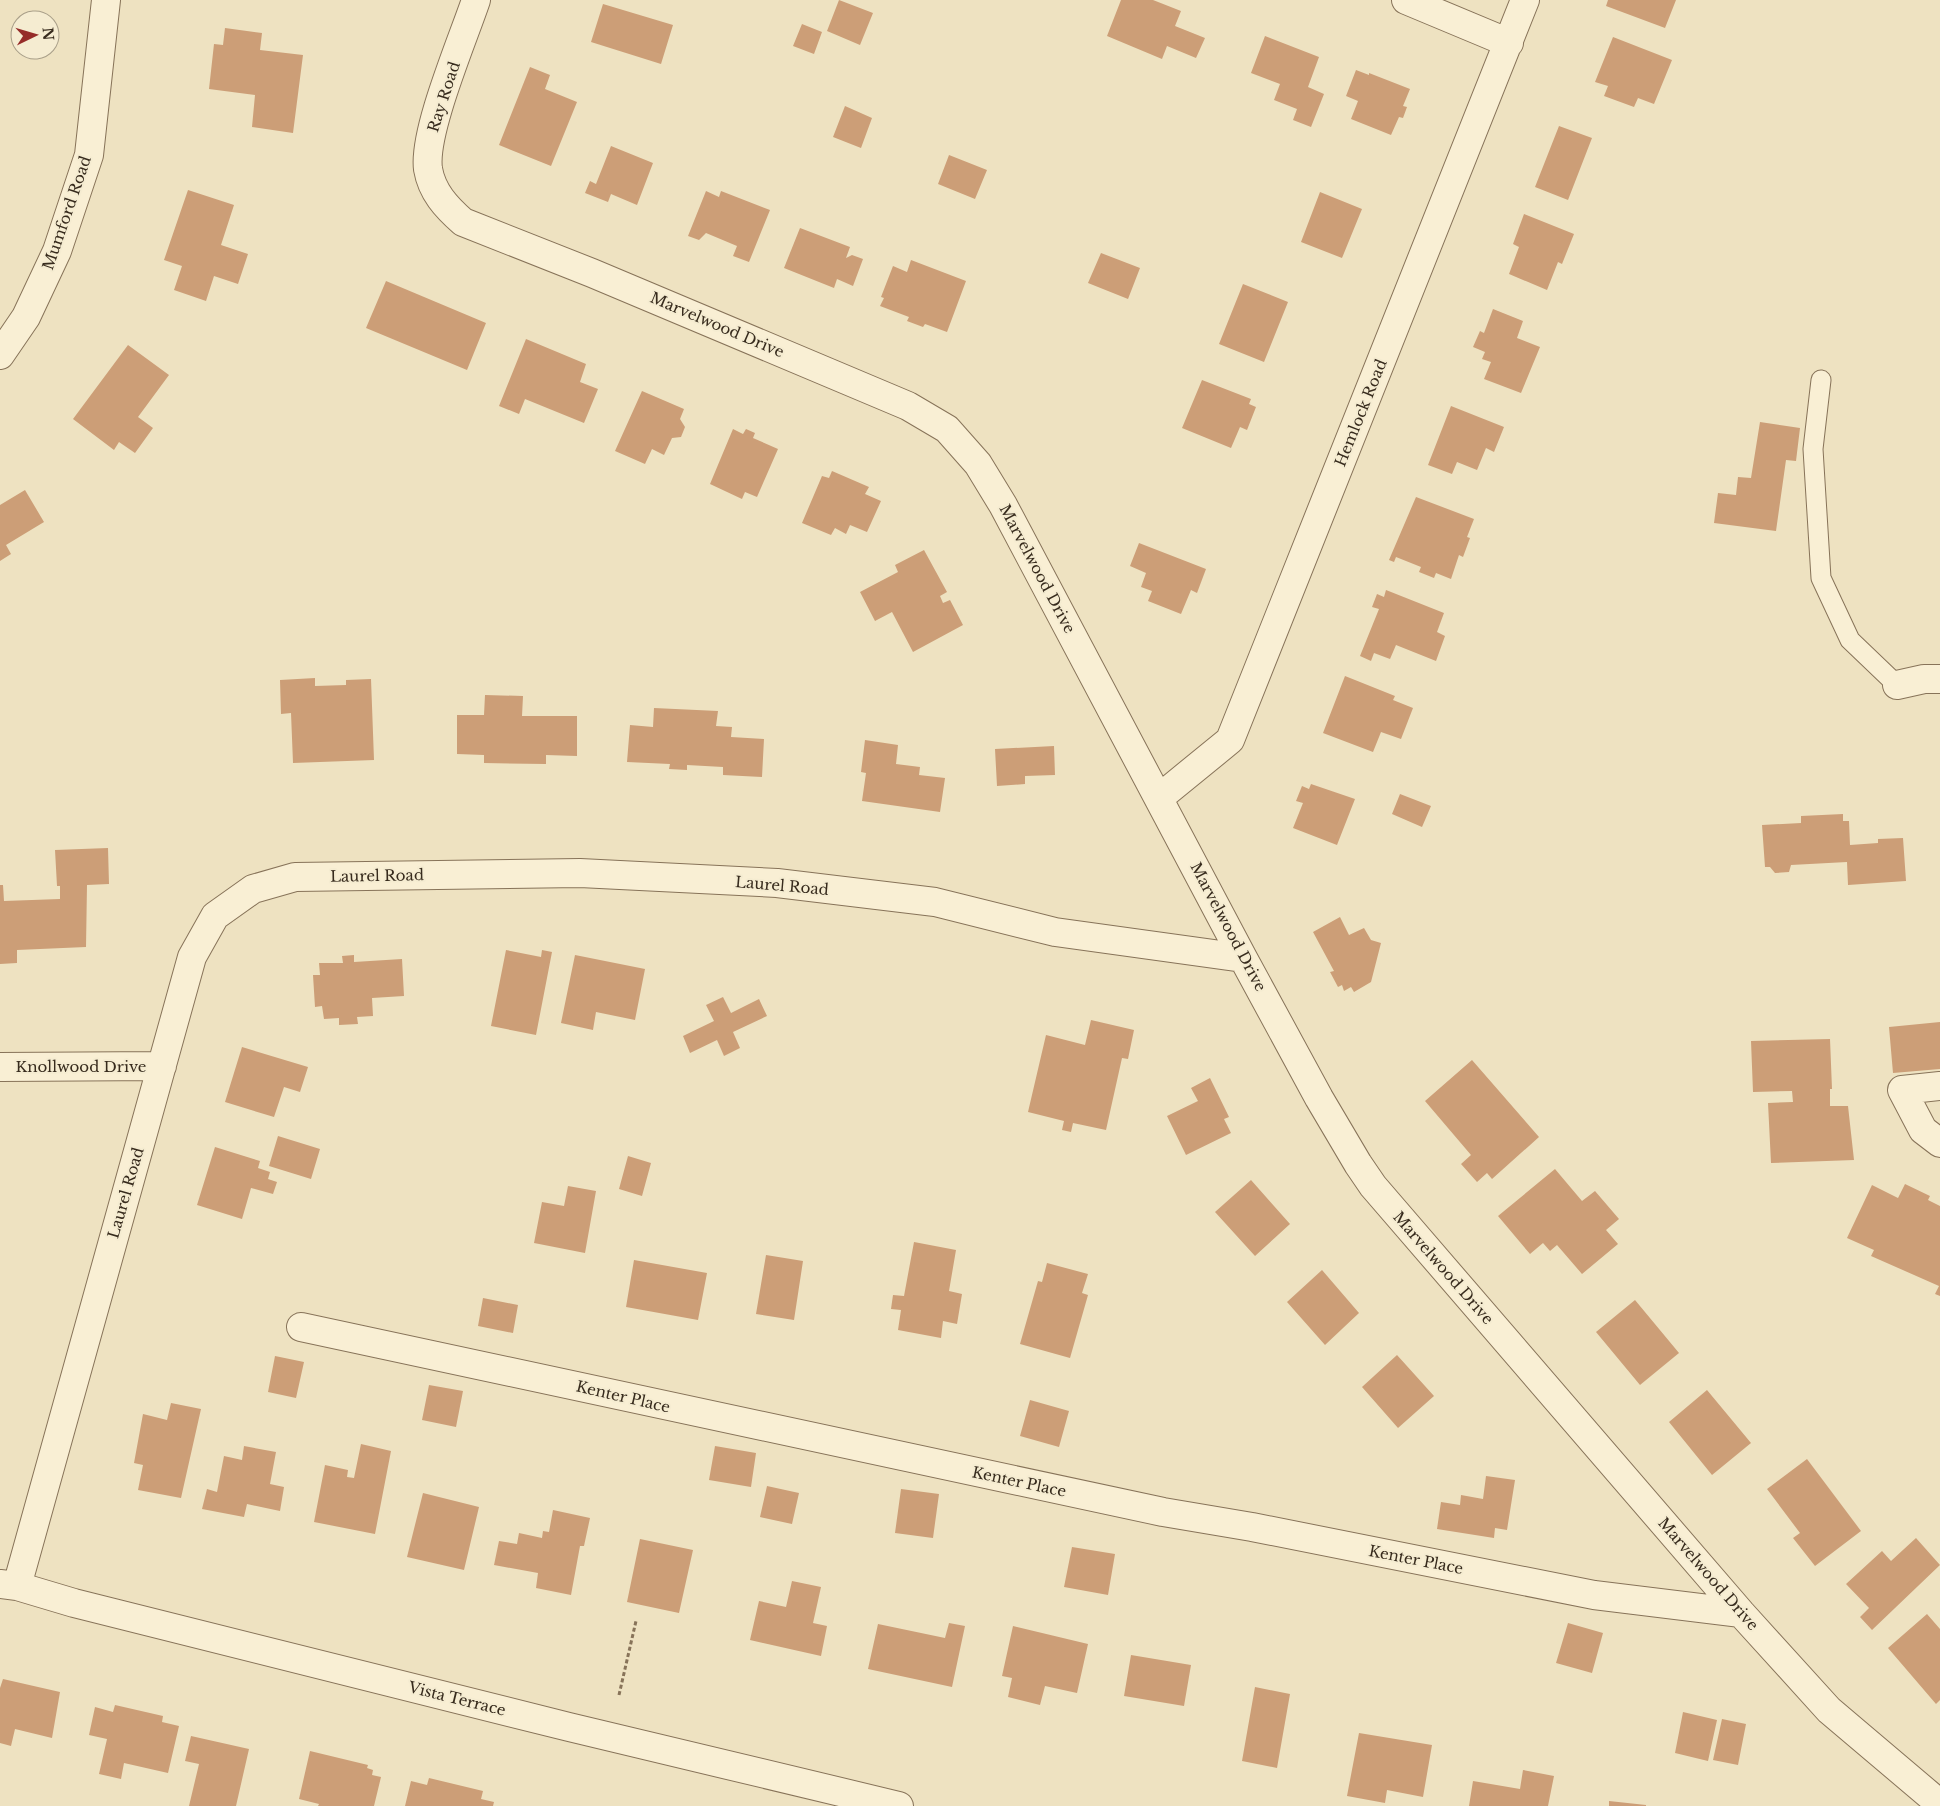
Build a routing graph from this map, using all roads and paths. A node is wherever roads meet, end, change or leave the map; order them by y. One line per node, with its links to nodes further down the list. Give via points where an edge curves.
1 (106, 0): 7 (street, Mumford Road, via 89,155 57,251 26,317)
2 (476, 0): 6 (street, Ray Road, via 429,145 428,170)
3 (1406, 0): 5 (street)
4 (1525, 0): 5 (street, Hemlock Road)
5 (1509, 43): 11 (street, Hemlock Road, via 1230,740)
6 (436, 194): 11 (street, Marvelwood Drive, via 463,222 908,406 947,430 978,464 1003,505)
7 (0, 356)
8 (1821, 380): 10 (lane, via 1813,449 1821,578 1850,640)
9 (1940, 679): 10 (street, via 1924,679)
10 (1897, 686)
11 (1159, 798): 12 (street, Marvelwood Drive)
12 (1243, 958): 13 (street, Laurel Road, via 1055,932 935,902 777,883 580,873 295,876 253,889 215,916 192,957); 19 (street, Marvelwood Drive, via 1373,1186)
13 (162, 1066): 14 (street, Knollwood Drive); 18 (street, Laurel Road)
14 (0, 1067)
15 (1940, 1086): 16 (street, via 1902,1090 1923,1130)
16 (1940, 1143)
17 (301, 1327): 19 (street, Kenter Place, via 1163,1512 1594,1595)
18 (8, 1585): 23 (street, Vista Terrace)
19 (1741, 1613): 22 (street, Marvelwood Drive, via 1829,1710)
20 (636, 1621): 21 (path)
21 (619, 1695)
22 (1940, 1804)
23 (900, 1806)

